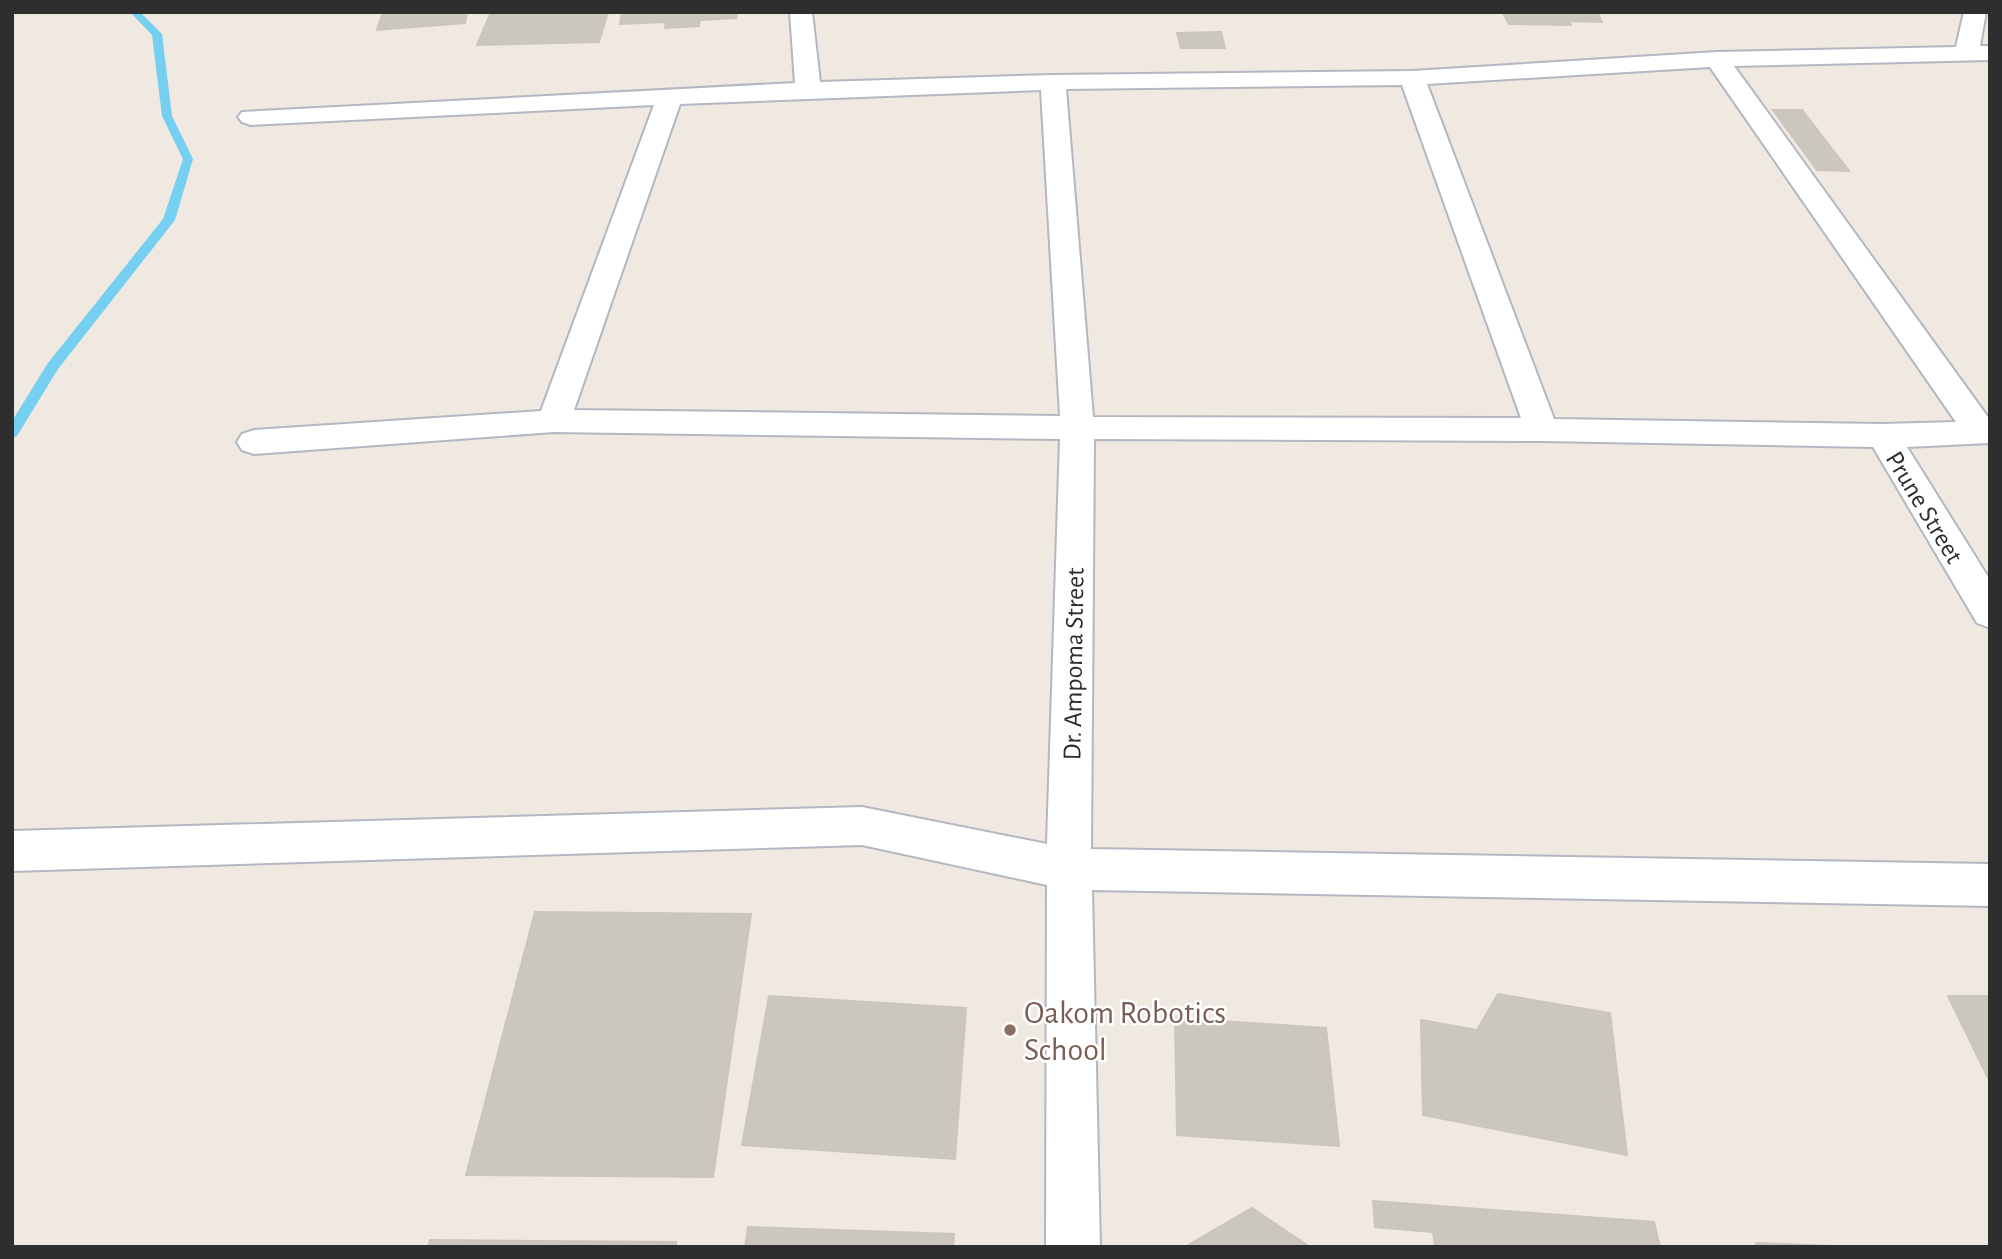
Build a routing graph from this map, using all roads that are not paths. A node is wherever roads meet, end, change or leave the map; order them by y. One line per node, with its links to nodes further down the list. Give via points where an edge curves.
1 (801, 12): 7 (street)
2 (1975, 12): 3 (street)
3 (1978, 53): 4 (street)
4 (1717, 59): 5 (street); 13 (street)
5 (1412, 78): 6 (street); 12 (street)
6 (1053, 82): 7 (street); 11 (street, Dr. Ampoma Street)
7 (808, 90): 8 (street)
8 (670, 96): 9 (street); 10 (street)
9 (251, 117)
10 (554, 421): 11 (street); 15 (street)
11 (1077, 428): 12 (street); 18 (street, Dr. Ampoma Street)
12 (1542, 430): 14 (street)
13 (1985, 432): 14 (street)
14 (1883, 436): 16 (street, Prune Street)
15 (254, 442)
16 (1990, 613)
17 (12, 852): 18 (street, via 862,826)
18 (1069, 869): 19 (street); 20 (street, Dr. Ampoma Street)
19 (1990, 886)
20 (1073, 1247)

